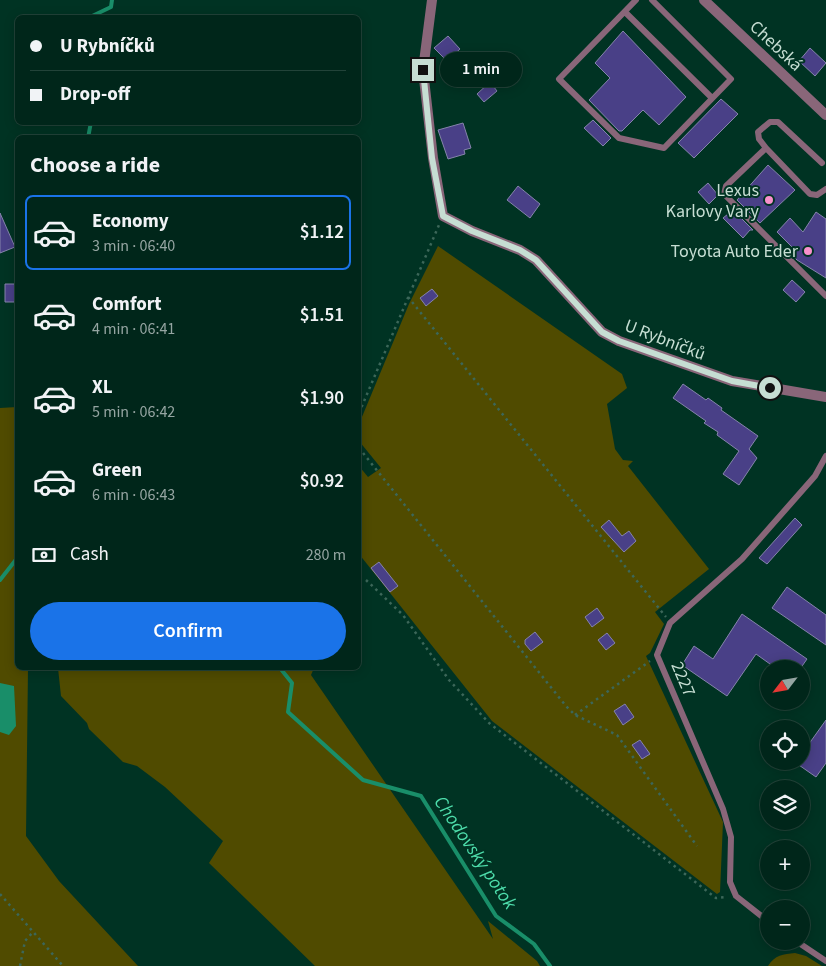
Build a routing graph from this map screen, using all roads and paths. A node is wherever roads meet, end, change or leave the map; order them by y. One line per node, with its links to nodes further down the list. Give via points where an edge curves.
1 (432, 0): 11 (street, via 423,70 432,158)
2 (636, 0): 5 (lane)
3 (652, 0): 6 (lane, via 731,79)
4 (704, 0): 7 (street, Chebská)
5 (624, 12): 6 (lane); 6 (lane, via 559,79 619,138 664,148)
6 (712, 98)
7 (826, 115)
8 (766, 148): 9 (lane, via 758,132 770,122 778,122); 10 (lane, via 810,194 817,195); 12 (lane, via 726,186 724,194)
9 (822, 163)
10 (826, 189)
11 (443, 216): 13 (path); 14 (street, U Rybníčků, via 536,260 602,332 619,341 732,381)
12 (826, 296)
13 (408, 297): 15 (path); 19 (path)
14 (826, 397)
15 (361, 408)
16 (361, 450): 21 (path)
17 (826, 456): 19 (lane, 2227, via 814,476 742,559)
18 (366, 580): 24 (path, via 403,615 449,680 489,723 716,898)
19 (670, 623): 20 (lane, 2227)
20 (657, 655): 21 (path); 24 (lane, 2227, via 723,808 731,836 730,882)
21 (575, 715): 22 (path, via 616,734)
22 (697, 846)
23 (0, 894): 26 (path)
24 (736, 896): 25 (lane)
25 (760, 915)
26 (33, 932): 29 (path, via 25,942); 30 (path)
27 (810, 950): 28 (lane)
28 (826, 961)
29 (20, 966)
30 (63, 966)

